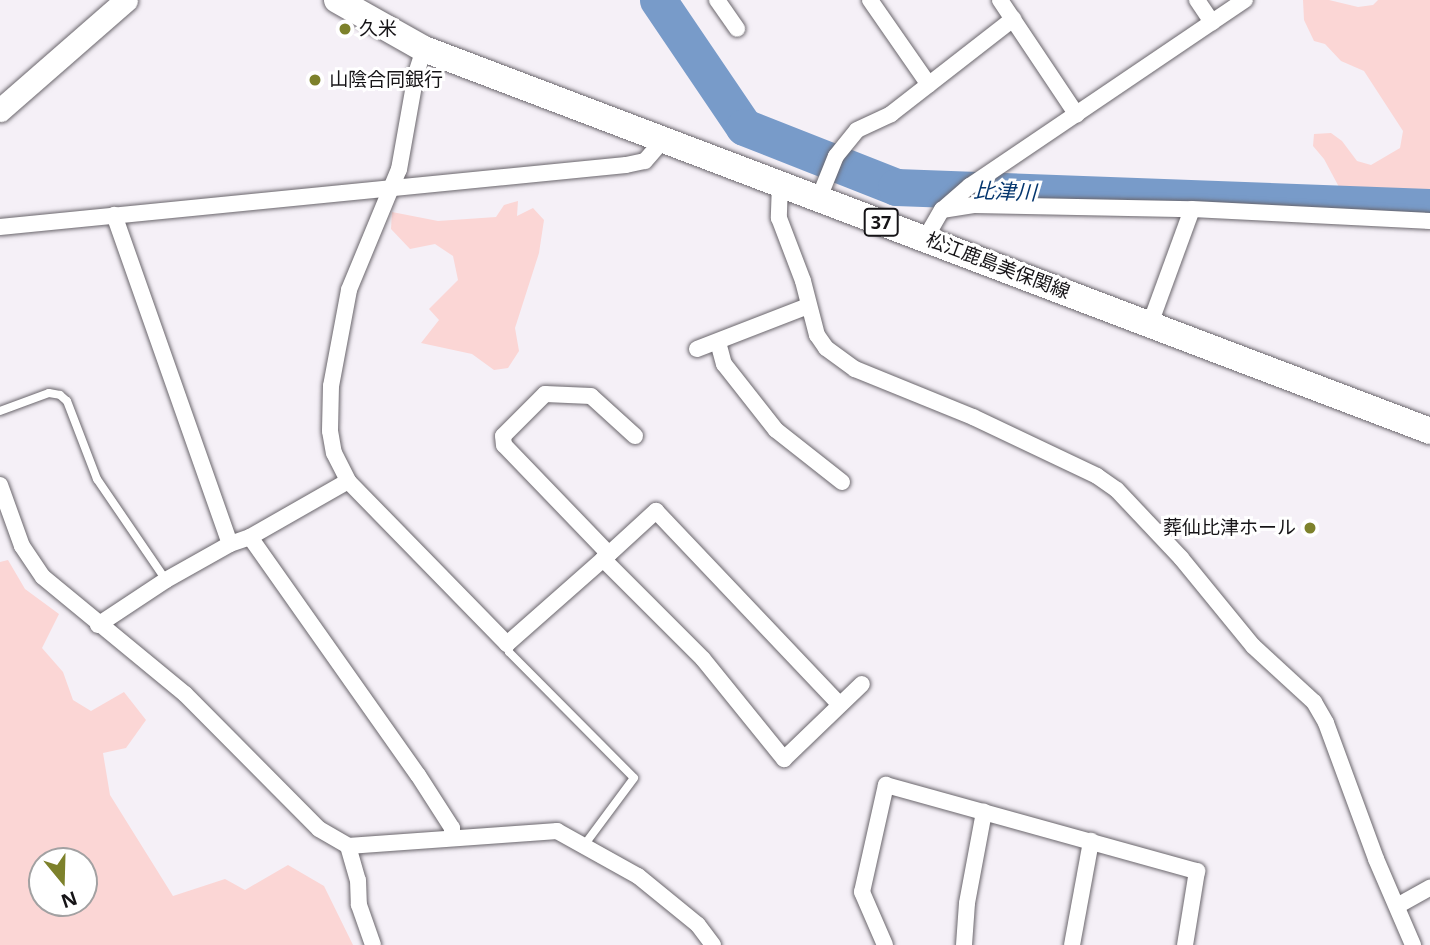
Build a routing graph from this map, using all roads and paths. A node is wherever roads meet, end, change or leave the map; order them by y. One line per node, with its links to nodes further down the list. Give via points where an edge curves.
1 (127, 0): 13 (street)
2 (337, 0): 11 (main road, 松江鹿島美保関線 / 37)
3 (717, 0): 10 (street)
4 (870, 0): 12 (street)
5 (1000, 0): 8 (street)
6 (1197, 0): 9 (street)
7 (1245, 0): 9 (street)
8 (1013, 19): 12 (street); 14 (street)
9 (1212, 22): 14 (street)
10 (737, 29)
11 (424, 49): 15 (main road, 松江鹿島美保関線 / 37); 17 (street)
12 (929, 85): 18 (street, via 891,114 857,130 836,156)
13 (0, 110)
14 (1077, 115): 19 (street)
15 (663, 140): 16 (main road, 松江鹿島美保関線 / 37); 17 (street, via 645,160 625,165)
16 (780, 184): 18 (main road, 松江鹿島美保関線 / 37); 25 (street, via 779,218)
17 (391, 188): 21 (street); 32 (street, via 349,290 331,386 332,442)
18 (820, 198): 24 (main road, 松江鹿島美保関線 / 37)
19 (947, 206): 20 (street); 24 (street)
20 (1192, 209): 22 (street); 26 (street)
21 (114, 215): 23 (street); 36 (street)
22 (1430, 221)
23 (0, 227)
24 (925, 239): 26 (main road, 松江鹿島美保関線 / 37)
25 (808, 306): 27 (street); 49 (street, via 826,348 855,369 973,417 1097,476 1125,498 1253,646 1314,702)
26 (1150, 324): 30 (main road, 松江鹿島美保関線 / 37)
27 (718, 342): 28 (street); 33 (street, via 724,364 776,430)
28 (697, 349)
29 (0, 411): 38 (lane, via 49,393 67,401 97,479)
30 (1430, 430)
31 (635, 436): 37 (street, via 592,396 545,394 503,436 504,444)
32 (348, 481): 35 (street); 40 (street)
33 (842, 482)
34 (0, 485): 39 (street, via 32,563)
35 (250, 537): 36 (street); 44 (street, via 418,775 452,828)
36 (230, 544): 38 (street)
37 (606, 557): 40 (street); 42 (street, via 656,511); 42 (street, via 688,643 784,759)
38 (166, 580): 39 (street)
39 (98, 625): 47 (street, via 184,694 319,829)
40 (507, 644): 46 (lane, via 518,662 634,778)
41 (862, 684): 42 (street)
42 (839, 704)
43 (984, 812): 45 (street); 52 (street, via 886,785 862,892); 53 (street)
44 (453, 837): 46 (street, via 557,831); 47 (street)
45 (1091, 841): 54 (street); 55 (street, via 1197,871)
46 (585, 844): 51 (street, via 661,893 698,925)
47 (348, 846): 50 (street, via 358,880 359,905)
48 (1430, 888): 49 (street)
49 (1397, 906): 56 (street)
50 (373, 945)
51 (713, 945)
52 (885, 945)
53 (964, 945)
54 (1072, 945)
55 (1185, 945)
56 (1413, 945)

